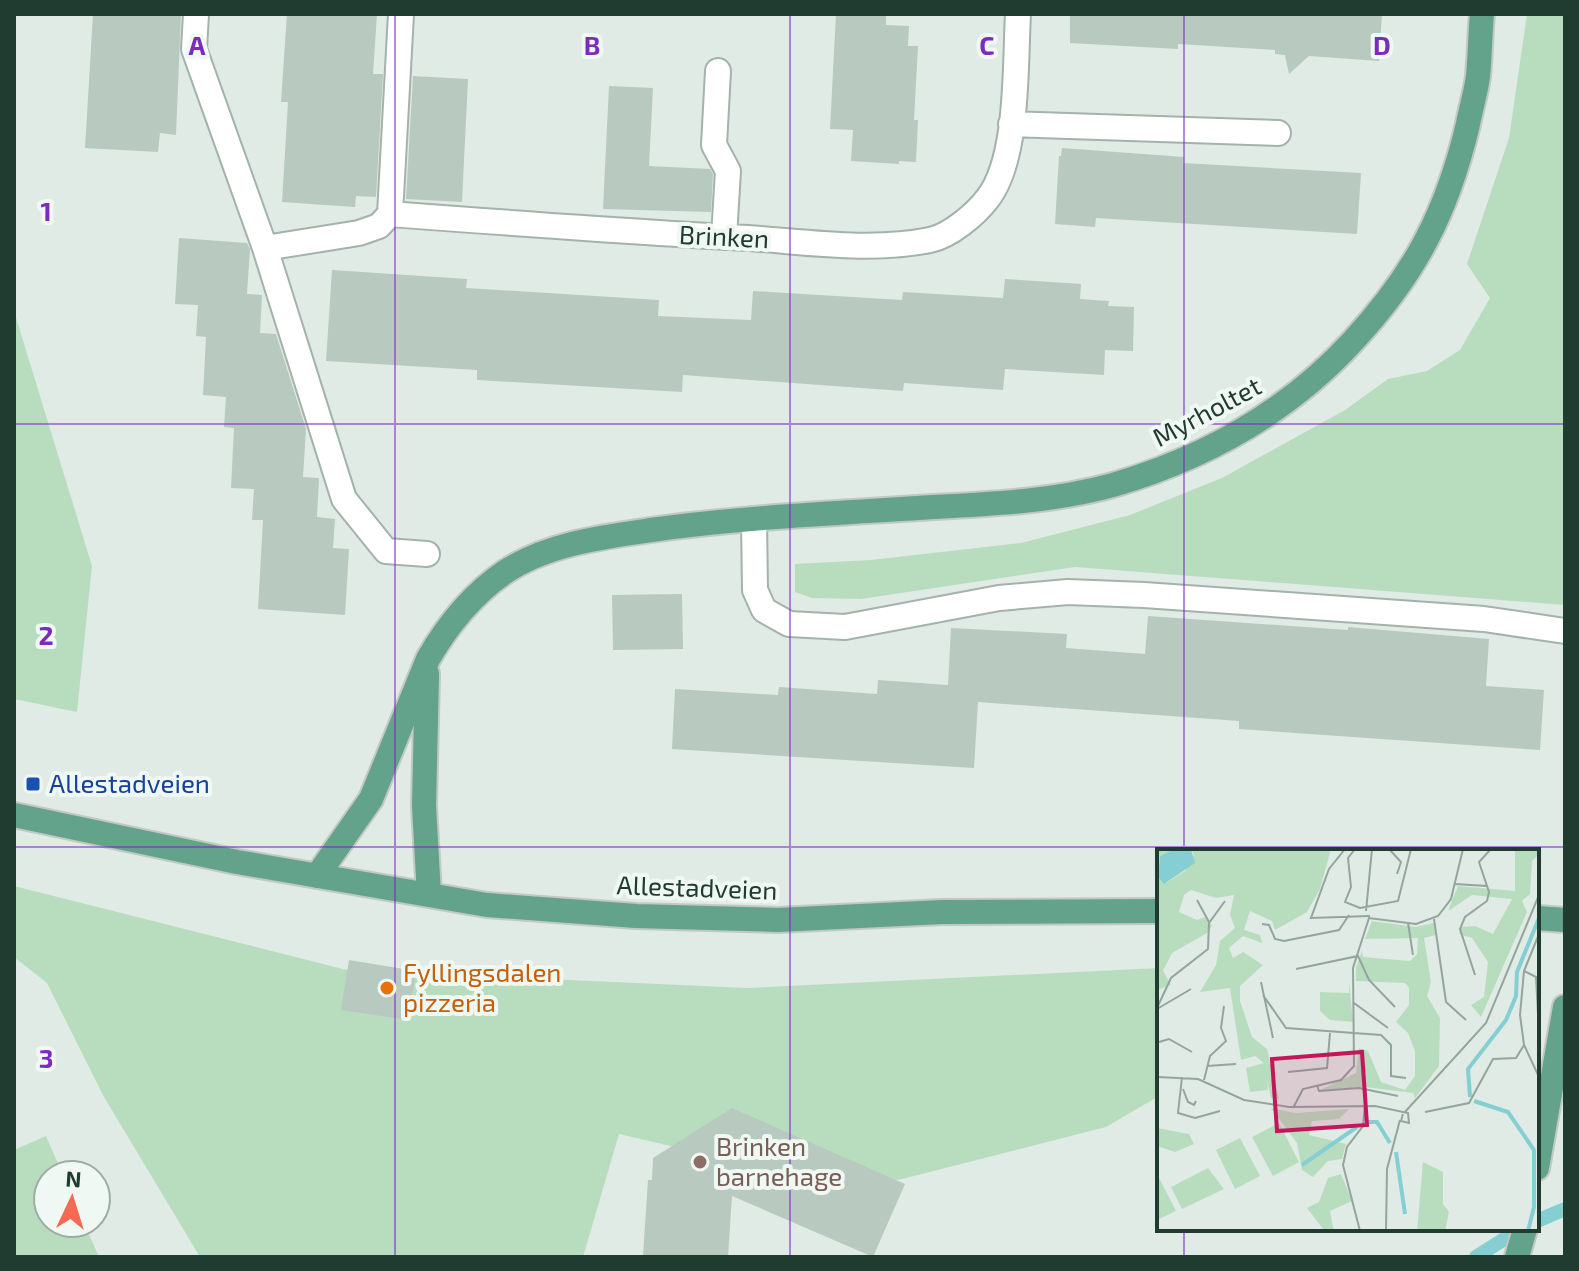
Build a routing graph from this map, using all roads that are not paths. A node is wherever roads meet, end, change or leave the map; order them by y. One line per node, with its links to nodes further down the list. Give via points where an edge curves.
1 (196, 14): 10 (street, via 194,49)
2 (401, 14): 8 (street)
3 (1018, 14): 6 (street, Brinken)
4 (1482, 14): 11 (main road, Myrholtet, via 1478,79 1458,165 1434,230 1387,305 1328,369 1262,421 1188,460 1110,486 1023,502)
5 (718, 71): 9 (street, via 714,145 728,171)
6 (1011, 124): 7 (street); 9 (street, Brinken, via 1004,165 989,197 934,240 894,245)
7 (1278, 133)
8 (390, 214): 9 (street, Brinken); 10 (street, via 379,226 359,233)
9 (724, 237)
10 (265, 248): 12 (street, via 344,499 386,551)
11 (754, 519): 13 (street, via 755,590 764,610 789,624 845,627 999,598 1068,592 1468,618); 14 (main road, Myrholtet, via 614,535 547,551 506,572 471,601)
12 (427, 554)
13 (1565, 631)
14 (428, 659): 16 (main road, Myrholtet, via 371,799); 17 (main road, via 424,806)
15 (14, 815): 16 (main road, Allestadveien)
16 (317, 876): 17 (main road, Allestadveien)
17 (429, 895): 18 (main road, Allestadveien, via 591,913 778,920 942,912)
18 (1157, 911)
19 (1539, 918): 20 (main road)
20 (1565, 920)
21 (1565, 1007): 22 (main road)
22 (1558, 1098): 23 (main road)
23 (1539, 1161)
24 (1524, 1231): 25 (main road)
25 (1517, 1257)

